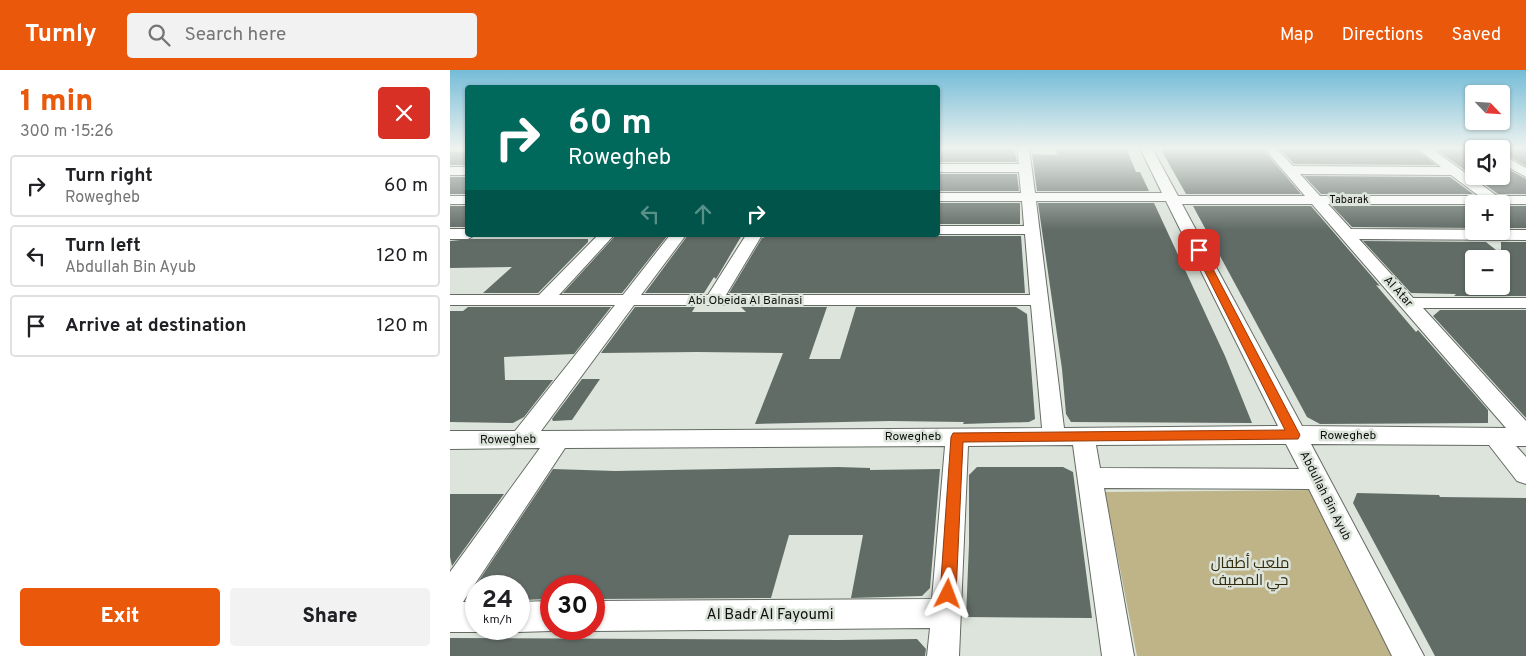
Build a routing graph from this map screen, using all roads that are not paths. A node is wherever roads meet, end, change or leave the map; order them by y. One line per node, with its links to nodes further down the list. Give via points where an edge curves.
1 (1027, 175): 7 (street)
2 (1160, 175): 8 (street, Abdullah Bin Ayub)
3 (1295, 175): 11 (street, Al Atar)
4 (1460, 175): 5 (street)
5 (1487, 195)
6 (940, 197): 7 (street, Tabarak)
7 (1028, 197): 8 (street, Tabarak); 16 (street)
8 (1172, 198): 11 (street, Tabarak); 31 (street, Abdullah Bin Ayub)
9 (450, 200): 10 (street)
10 (465, 200)
11 (1316, 200): 13 (street, Tabarak); 19 (street, Al Atar)
12 (1526, 200): 14 (street, Tabarak)
13 (1465, 201)
14 (1510, 201)
15 (940, 230): 16 (street)
16 (1033, 230): 25 (street)
17 (450, 234): 18 (street)
18 (465, 234)
19 (1346, 234): 20 (street); 29 (street, Al Atar)
20 (1526, 235)
21 (604, 237): 26 (street)
22 (676, 237): 28 (street)
23 (753, 237): 27 (street)
24 (450, 300): 26 (street, Abi Obeida Al Balnasi)
25 (1040, 300): 27 (street, Abi Obeida Al Balnasi); 34 (street)
26 (542, 301): 28 (street, Abi Obeida Al Balnasi)
27 (713, 301): 28 (street, Abi Obeida Al Balnasi)
28 (627, 302): 39 (street)
29 (1408, 303): 30 (street); 36 (street, Al Atar)
30 (1526, 303)
31 (1294, 435): 32 (street, Rowegheb); 35 (street, Rowegheb); 42 (street, Abdullah Bin Ayub)
32 (1495, 436): 36 (street, Rowegheb); 40 (street)
33 (957, 437): 34 (street, Rowegheb); 37 (street, Rowegheb); 44 (street)
34 (1054, 437): 35 (street, Rowegheb)
35 (1083, 437): 41 (street)
36 (1526, 437)
37 (559, 439): 39 (street, Rowegheb); 43 (street)
38 (450, 440): 39 (street, Rowegheb)
39 (521, 440)
40 (1526, 474)
41 (1091, 478): 42 (street); 49 (street)
42 (1316, 479): 50 (street, Abdullah Bin Ayub)
43 (450, 596)
44 (947, 613): 45 (street, Al Badr Al Fayoumi); 48 (street)
45 (605, 616)
46 (450, 617): 47 (street)
47 (465, 617)
48 (943, 656)
49 (1118, 656)
50 (1408, 656)

